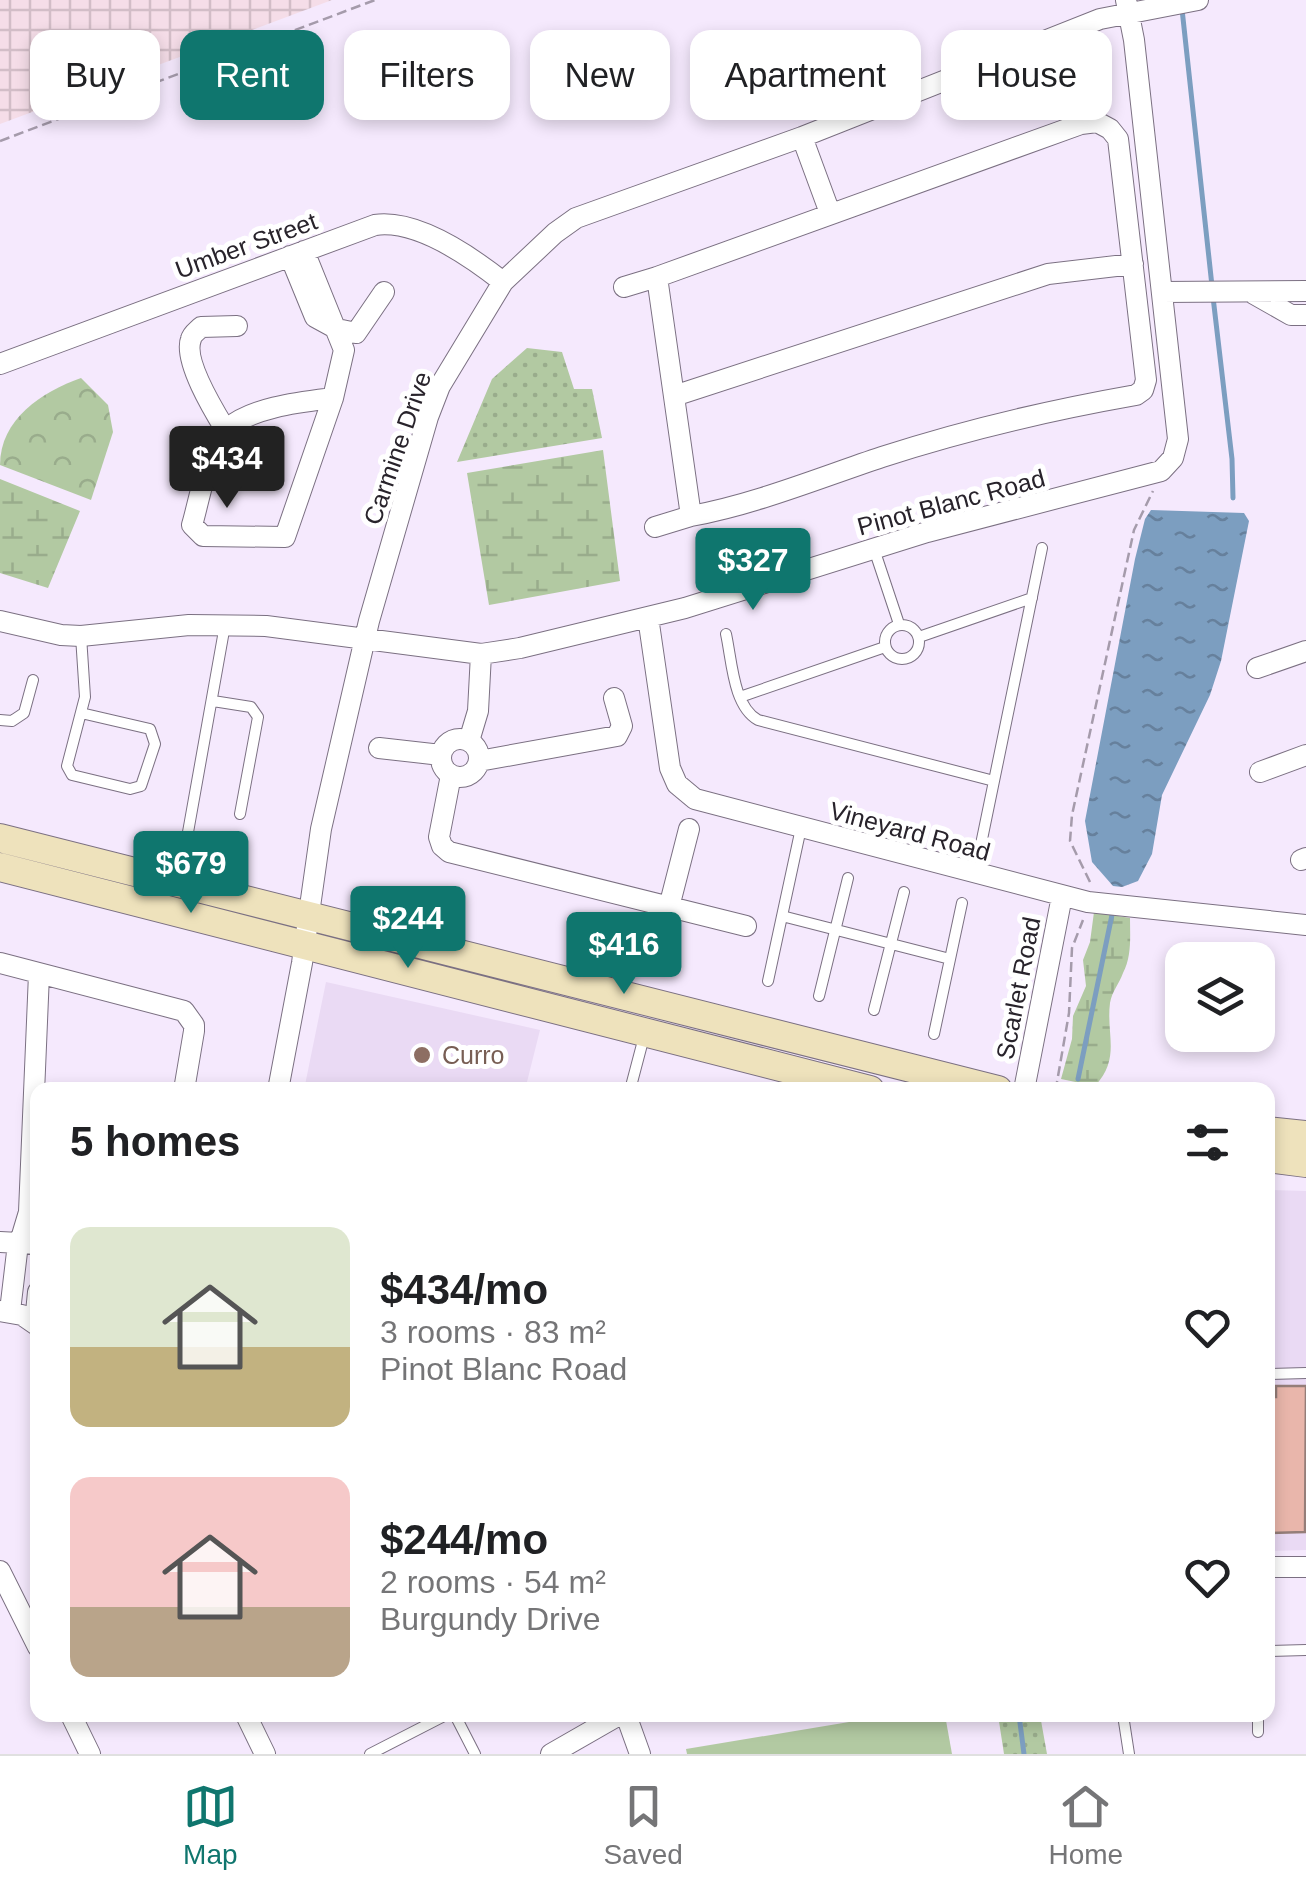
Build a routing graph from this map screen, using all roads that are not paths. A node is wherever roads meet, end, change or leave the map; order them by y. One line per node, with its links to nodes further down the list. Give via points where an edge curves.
1 (1198, 0): 2 (street, Carmine Drive)
2 (1128, 6): 3 (street, Carmine Drive); 12 (street, Pinot Blanc Road)
3 (802, 136): 4 (street); 8 (street, Carmine Drive, via 576,218)
4 (830, 213): 6 (street, via 1097,122 1118,140); 7 (street)
5 (297, 254): 8 (street, Umber Street, via 375,225 406,225); 16 (street, via 315,317); 17 (street, Umber Street)
6 (1133, 264): 18 (street, via 1048,274); 21 (street, via 1146,380 1136,395 923,446)
7 (657, 277): 9 (street); 18 (street)
8 (503, 282): 33 (street, Carmine Drive, via 438,390)
9 (624, 286)
10 (1306, 291): 13 (street)
11 (384, 292): 16 (street, via 356,333)
12 (1162, 292): 13 (street); 23 (street, Pinot Blanc Road, via 1178,439 1168,466)
13 (1243, 292): 14 (street)
14 (1306, 315)
15 (238, 326): 20 (street, via 201,327 189,344 204,393)
16 (337, 329): 19 (street, via 344,350)
17 (0, 364)
18 (674, 396): 21 (street)
19 (333, 398): 20 (street, via 276,406); 20 (street, via 284,537 202,536 192,525)
20 (225, 429)
21 (691, 516): 22 (street)
22 (655, 527)
23 (874, 548): 26 (street, Pinot Blanc Road); 28 (lane)
24 (1042, 548): 25 (lane)
25 (1032, 598): 32 (lane); 51 (lane)
26 (648, 618): 36 (street, Pinot Blanc Road); 54 (street, Vineyard Road, via 677,784 695,799)
27 (0, 621): 31 (street, Pinot Blanc Road)
28 (898, 624): 32 (lane); 34 (lane, via 886,633)
29 (225, 625): 31 (street, Pinot Blanc Road); 33 (street, Pinot Blanc Road); 41 (lane)
30 (726, 634): 39 (lane)
31 (82, 636): 42 (lane)
32 (919, 637): 34 (lane, via 910,657 895,658)
33 (364, 640): 36 (street, Pinot Blanc Road); 64 (street, Carmine Drive)
34 (885, 648): 39 (lane)
35 (1306, 650): 37 (street)
36 (474, 653): 44 (street)
37 (1257, 668)
38 (34, 680): 43 (lane, via 20,717)
39 (740, 697): 51 (lane, via 758,720)
40 (614, 698): 48 (street, via 622,726 617,736)
41 (213, 701): 52 (lane, via 251,707 258,717); 56 (lane)
42 (81, 713): 42 (lane, via 69,771 130,789 141,786 155,744 150,729)
43 (0, 720)
44 (463, 740): 46 (street, via 447,744); 48 (street, via 478,750)
45 (378, 748): 46 (street)
46 (441, 754): 50 (street)
47 (1306, 755): 49 (street)
48 (479, 761): 50 (street, via 468,775)
49 (1260, 772)
50 (451, 775): 63 (street, via 439,837 449,852)
51 (994, 781): 57 (lane)
52 (240, 814)
53 (689, 828): 63 (street)
54 (801, 828): 61 (street, Vineyard Road); 65 (lane)
55 (0, 838): 64 (main road)
56 (185, 849)
57 (980, 849)
58 (0, 868): 70 (main road)
59 (848, 878): 68 (lane)
60 (904, 892): 69 (lane)
61 (1062, 896): 66 (street, Vineyard Road); 86 (street, Scarlet Road)
62 (962, 903): 71 (lane)
63 (670, 907): 67 (street)
64 (307, 916): 70 (street, Carmine Drive); 76 (main road)
65 (782, 916): 68 (lane); 74 (lane)
66 (1306, 925)
67 (746, 926)
68 (836, 928): 69 (lane); 75 (lane)
69 (891, 944): 71 (lane); 77 (lane)
70 (304, 945): 78 (main road); 82 (street, Carmine Drive)
71 (950, 959): 79 (lane)
72 (0, 963): 73 (street)
73 (39, 974): 80 (street); 81 (street, via 184,1011 194,1025)
74 (768, 982)
75 (818, 996)
76 (652, 1003): 78 (street); 85 (main road)
77 (874, 1010)
78 (645, 1032): 83 (lane); 84 (main road)
79 (934, 1034)
80 (34, 1082)
81 (185, 1082)
82 (279, 1082)
83 (632, 1082)
84 (839, 1082)
85 (966, 1082)
86 (1026, 1082)
87 (1275, 1132): 88 (main road)
88 (1306, 1135)
89 (1275, 1159): 90 (main road)
90 (1306, 1162)
91 (30, 1188): 92 (street)
92 (24, 1243): 93 (street)
93 (5, 1311): 94 (street)
94 (30, 1321)
95 (1275, 1374): 96 (lane)
96 (1306, 1374)
97 (1275, 1567): 98 (street)
98 (1306, 1567)
99 (0, 1571): 100 (street)
100 (30, 1631)
101 (1306, 1650): 102 (lane)
102 (1275, 1651)
103 (74, 1722): 112 (street)
104 (249, 1722): 113 (street)
105 (432, 1722): 114 (lane)
106 (458, 1722): 115 (lane)
107 (607, 1722): 116 (street)
108 (629, 1722): 117 (street)
109 (1124, 1722): 118 (lane)
110 (1258, 1722): 111 (lane)
111 (1258, 1732)
112 (90, 1754)
113 (265, 1754)
114 (370, 1754)
115 (476, 1754)
116 (551, 1754)
117 (640, 1754)
118 (1129, 1754)

